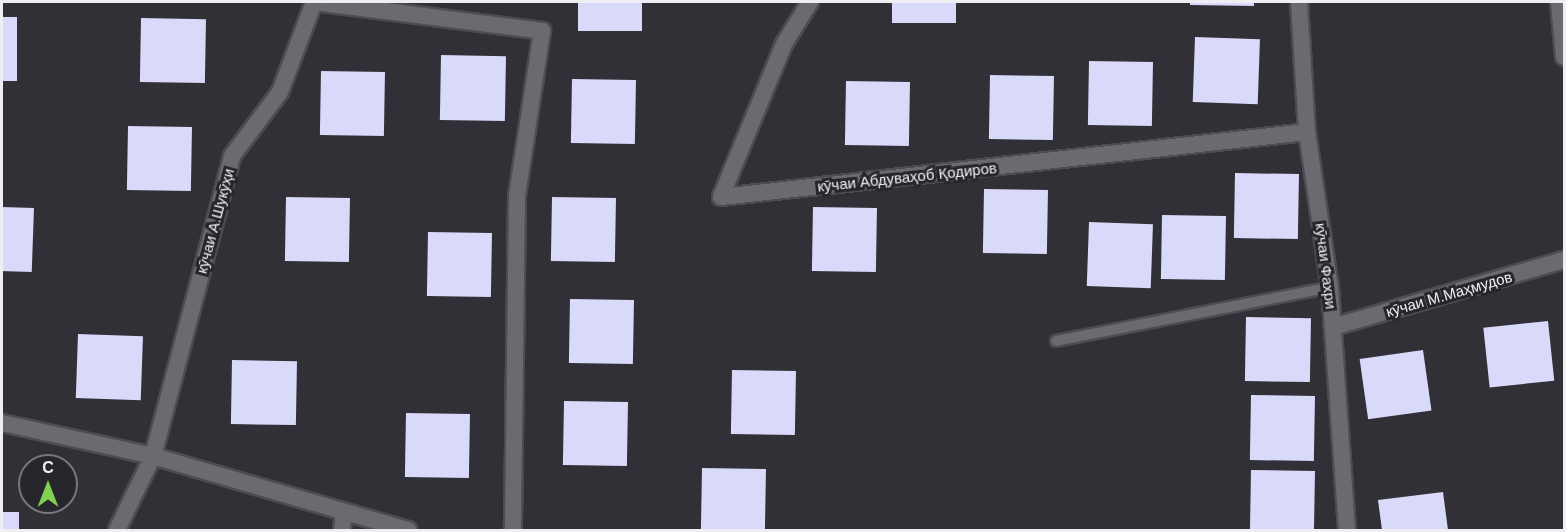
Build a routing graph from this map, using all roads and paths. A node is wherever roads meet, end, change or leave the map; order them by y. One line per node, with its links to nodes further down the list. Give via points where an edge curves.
1 (314, 2): 12 (street, кӯчаи А.Шукӯҳи, via 280,92 232,156); 17 (street, via 542,31 517,196)
2 (810, 2): 6 (street, кӯчаи Абдуваҳоб Қодиров, via 784,44 721,197)
3 (1299, 2): 6 (street, кӯчаи Фахри)
4 (1559, 2): 5 (street)
5 (1564, 57)
6 (1307, 132): 8 (street, кӯчаи Фахри)
7 (1564, 260): 9 (street, кӯчаи М.Маҳмудов)
8 (1330, 287): 9 (street, кӯчаи Фахри); 10 (lane)
9 (1333, 327): 18 (street, кӯчаи Фахри)
10 (1056, 341)
11 (2, 423): 12 (street)
12 (153, 456): 13 (street); 14 (street, кӯчаи А.Шукӯҳи)
13 (344, 512): 15 (street); 16 (street)
14 (117, 531)
15 (342, 531)
16 (408, 531)
17 (513, 531)
18 (1347, 531)

